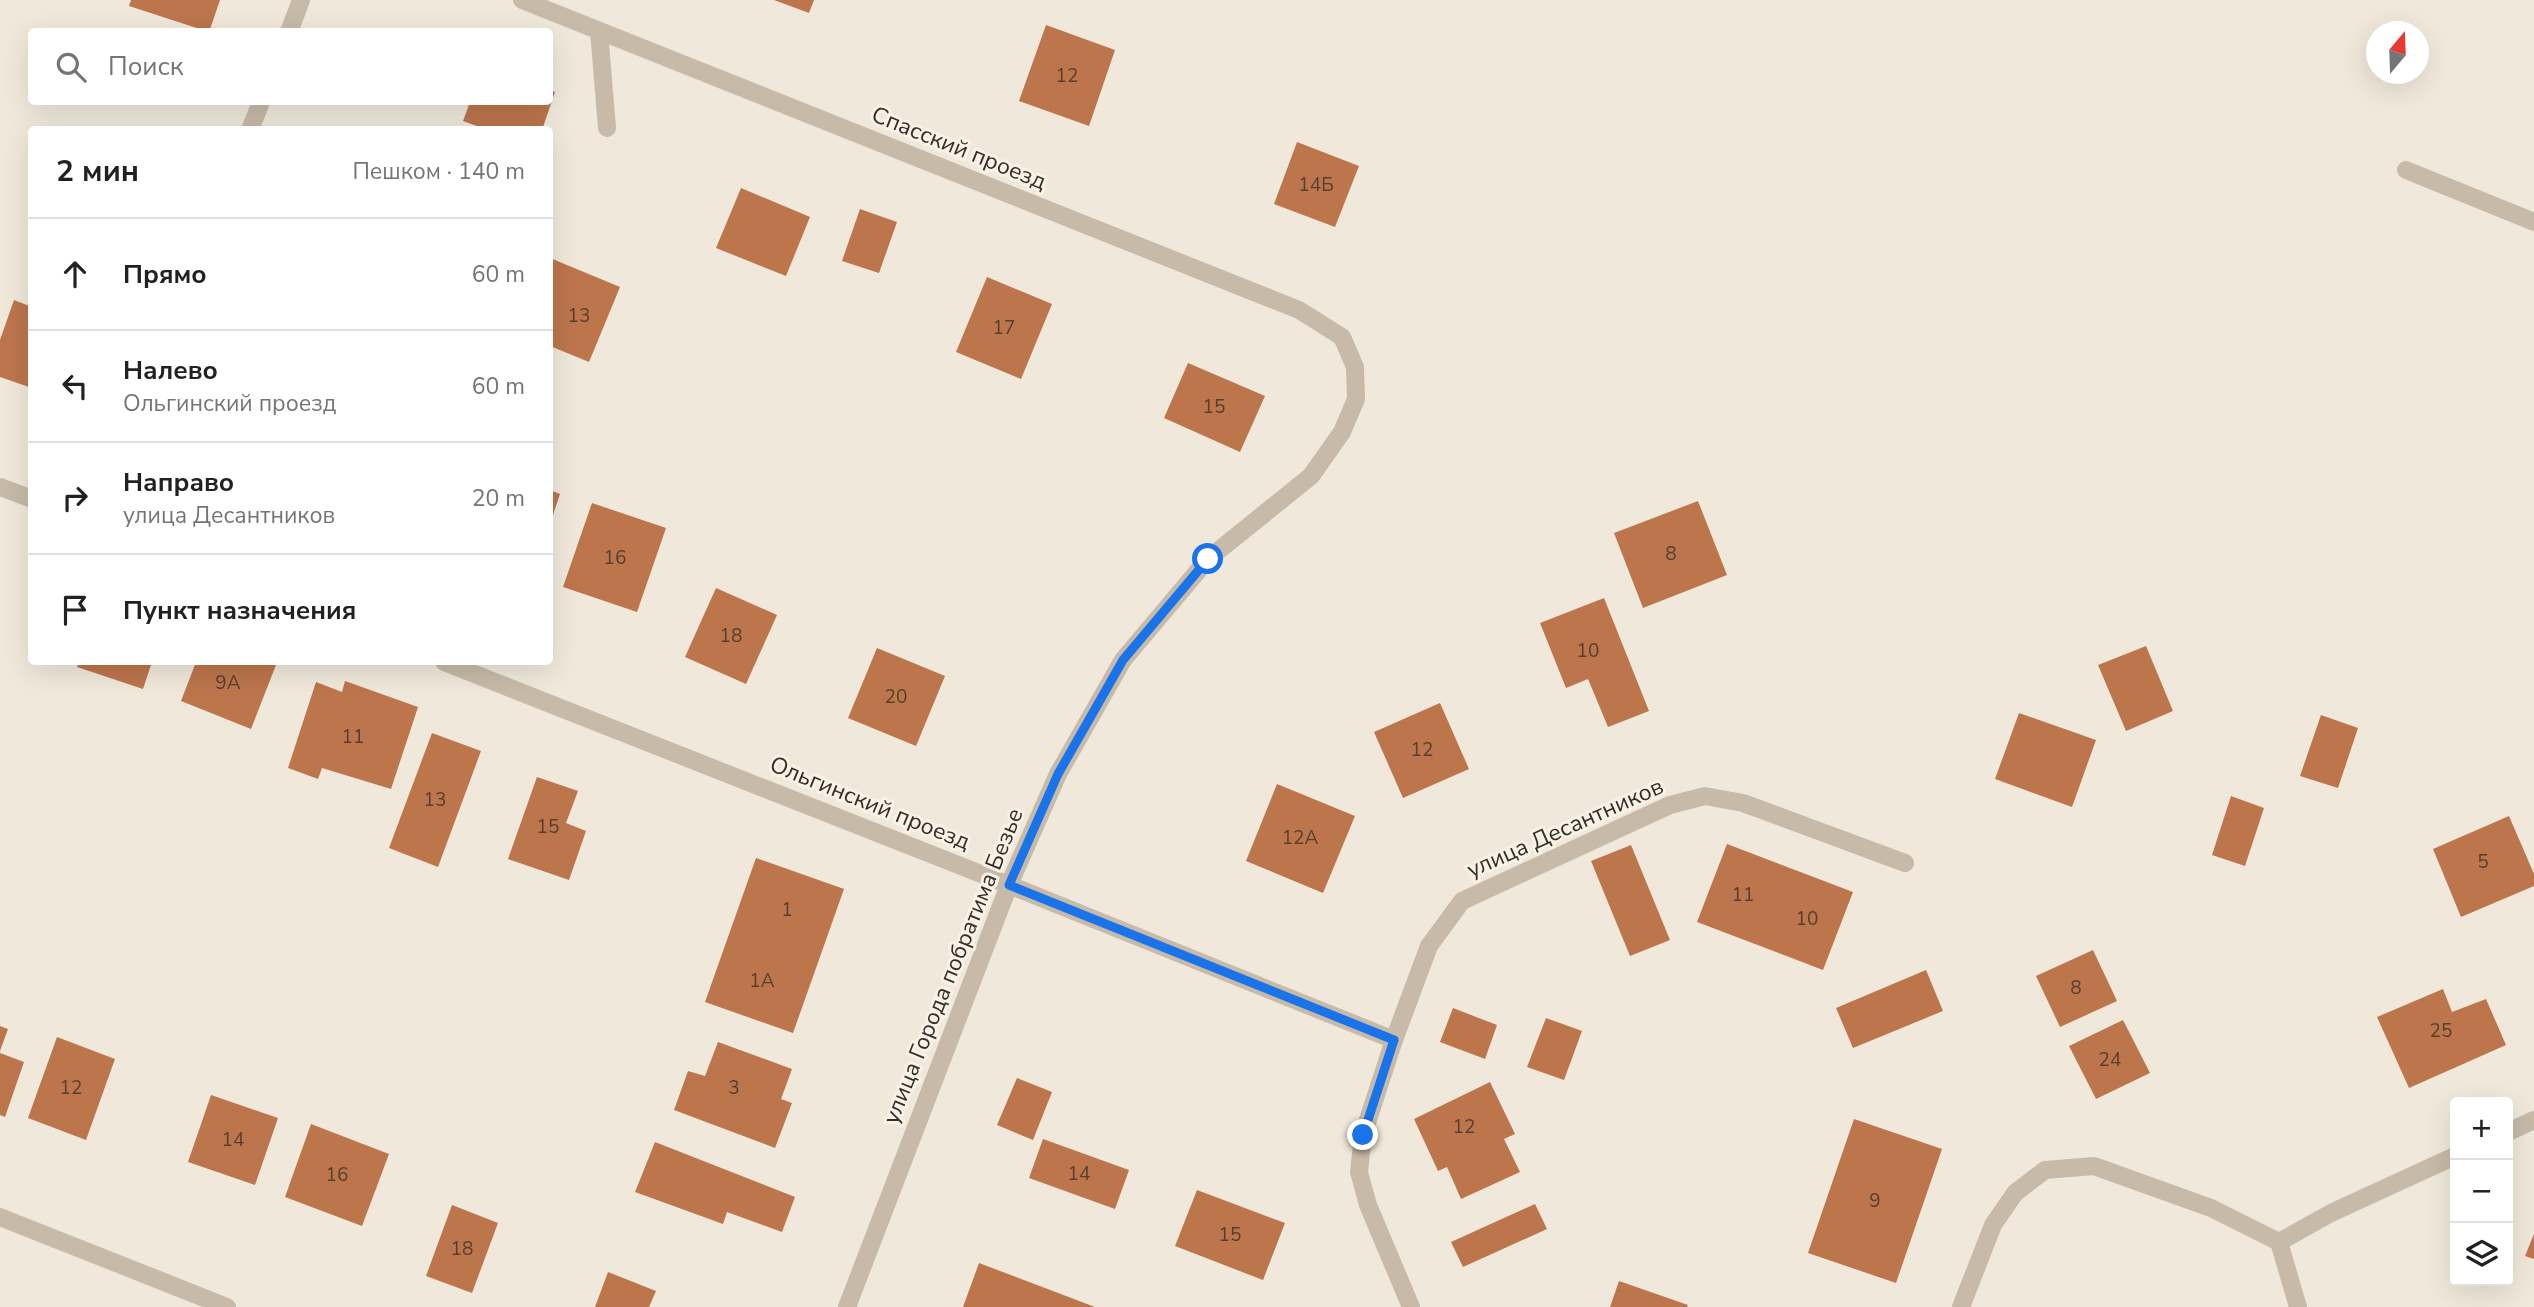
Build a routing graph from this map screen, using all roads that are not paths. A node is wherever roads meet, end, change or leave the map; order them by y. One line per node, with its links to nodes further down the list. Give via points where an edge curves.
1 (301, 0): 3 (street)
2 (522, 0): 4 (street, Спасский проезд)
3 (290, 28)
4 (599, 31): 7 (street); 10 (street, Спасский проезд, via 1299,310 1342,337)
5 (260, 105): 6 (street)
6 (252, 126)
7 (607, 128)
8 (2406, 170): 9 (street)
9 (2534, 222)
10 (1355, 367): 15 (street, улица Города побратима Безье, via 1356,399 1342,432 1311,477 1208,559 1123,660 1058,774)
11 (0, 487): 12 (street)
12 (28, 498)
13 (452, 665): 15 (street, Ольгинский проезд)
14 (1905, 863): 16 (street, улица Десантников, via 1743,803 1705,796 1670,805 1462,901 1429,946)
15 (1009, 885): 16 (street, Ольгинский проезд); 23 (street, улица Города побратима Безье)
16 (1394, 1040): 24 (street, улица Десантников, via 1363,1135 1359,1172 1367,1205)
17 (2534, 1120): 18 (street)
18 (2513, 1130)
19 (2450, 1158): 21 (street)
20 (0, 1217): 22 (street)
21 (2279, 1242): 25 (street, via 2210,1208 2094,1166 2045,1170 2015,1194 1993,1225); 26 (street)
22 (227, 1307)
23 (847, 1307)
24 (1411, 1307)
25 (1961, 1307)
26 (2298, 1307)

